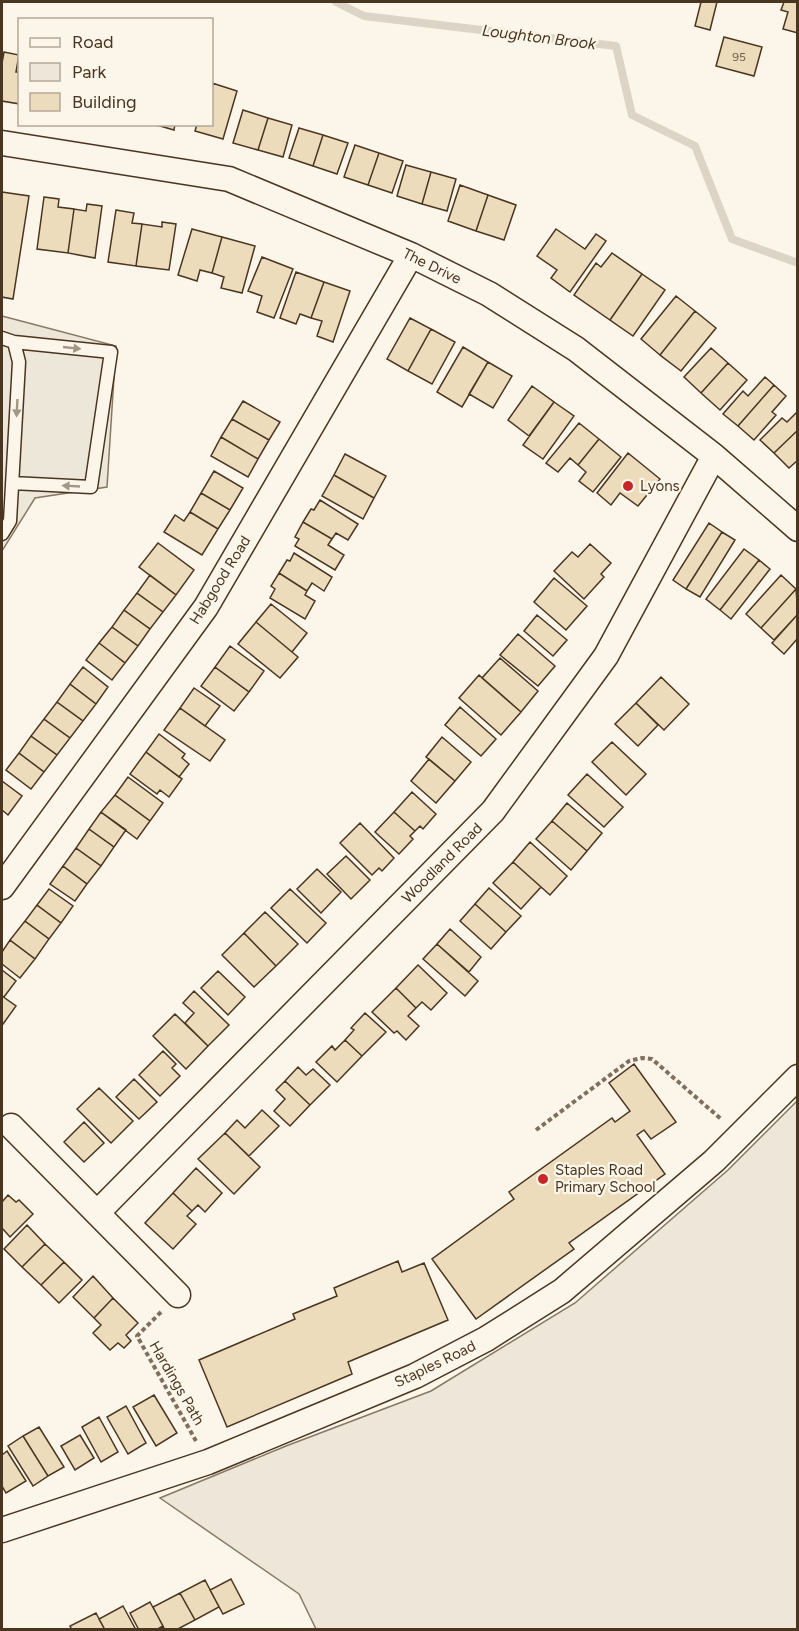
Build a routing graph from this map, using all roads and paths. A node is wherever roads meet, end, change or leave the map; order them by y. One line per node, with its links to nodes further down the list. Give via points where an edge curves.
1 (2, 143): 2 (street, The Drive, via 229,179)
2 (411, 255): 4 (street, The Drive, via 489,294 576,349); 8 (street, Habgood Road, via 206,607)
3 (8, 340): 5 (lane, one-way to 5, via 19,362); 5 (lane, one-way to 5, via 111,352 91,487)
4 (714, 456): 6 (street, The Drive); 13 (street, Woodland Road, via 606,656 493,811)
5 (12, 483): 7 (lane, via 10,521)
6 (798, 529)
7 (2, 534)
8 (2, 887)
9 (798, 1077): 12 (street, Staples Road)
10 (11, 1126): 13 (street)
11 (536, 1130): 12 (path, via 614,1070 642,1058 652,1059)
12 (740, 1135): 15 (street, Staples Road, via 562,1291 486,1339 415,1376)
13 (97, 1213): 14 (street)
14 (178, 1295): 15 (path, Hardings Path, via 137,1336)
15 (208, 1462): 16 (street, Staples Road)
16 (2, 1530)

